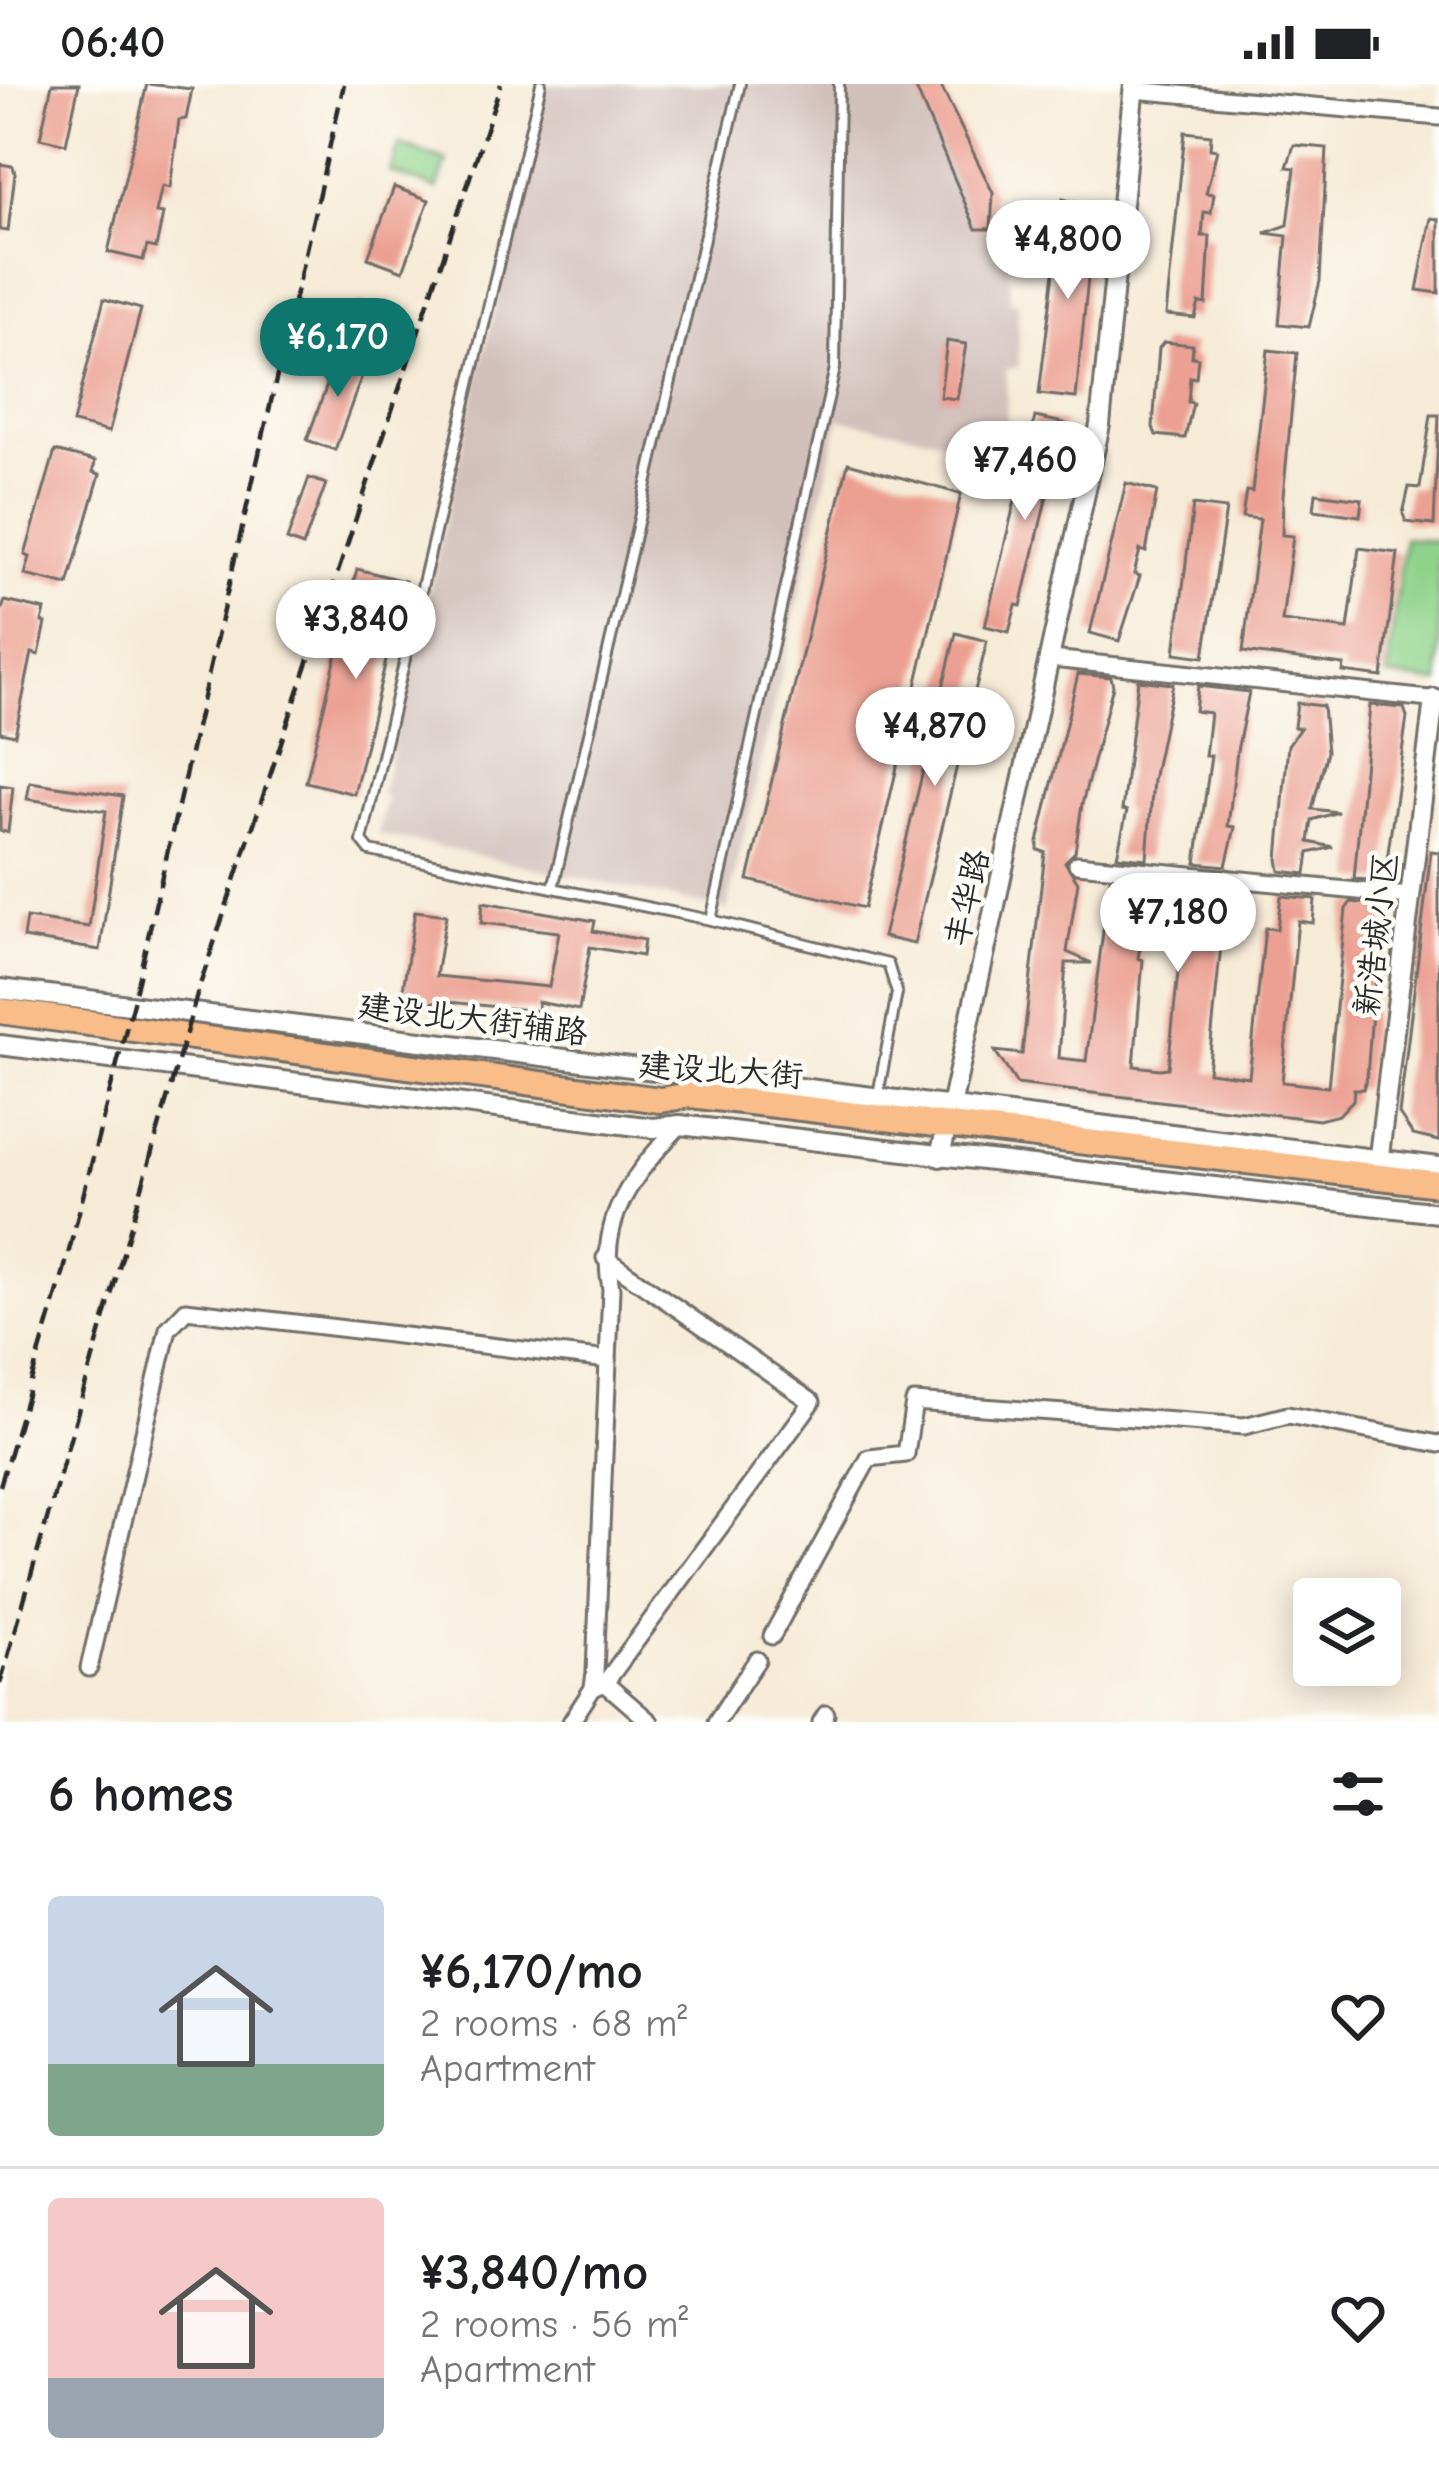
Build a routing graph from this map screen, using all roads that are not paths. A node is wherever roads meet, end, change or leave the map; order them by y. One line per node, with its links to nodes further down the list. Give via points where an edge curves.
1 (542, 84): 9 (lane, via 362,841 370,851)
2 (740, 84): 9 (lane)
3 (839, 84): 11 (lane, via 835,368)
4 (1134, 87): 5 (street); 6 (street, 丰华路, via 1100,425)
5 (1439, 117)
6 (1052, 658): 7 (street); 17 (street, 丰华路)
7 (1437, 699): 10 (street, 新浩城小区)
8 (1077, 864): 10 (street)
9 (553, 888): 11 (lane)
10 (1410, 896): 19 (street, 新浩城小区)
11 (711, 920): 15 (lane, via 888,964 897,993)
12 (0, 988): 15 (street, 建设北大街辅路)
13 (0, 1012): 17 (main road, 建设北大街)
14 (0, 1045): 16 (street, 建设北大街辅路, via 653,1128)
15 (877, 1097): 17 (street, 建设北大街辅路)
16 (680, 1125): 17 (street, 建设北大街辅路); 23 (street, via 646,1161 607,1230)
17 (944, 1131): 19 (main road, 建设北大街); 21 (main road); 22 (street, 建设北大街辅路)
18 (1439, 1167): 19 (street)
19 (1377, 1168): 20 (main road, 建设北大街)
20 (1439, 1184)
21 (1439, 1197)
22 (1439, 1213)
23 (604, 1257): 24 (street); 29 (street, via 812,1402)
24 (608, 1360): 28 (street, via 186,1310 168,1329); 29 (street)
25 (1439, 1444): 26 (street, via 1288,1415 1244,1426 914,1402 906,1454 868,1458)
26 (772, 1636)
27 (757, 1660): 32 (street)
28 (89, 1668)
29 (599, 1686): 30 (street); 31 (street)
30 (571, 1722)
31 (650, 1722)
32 (716, 1722)

